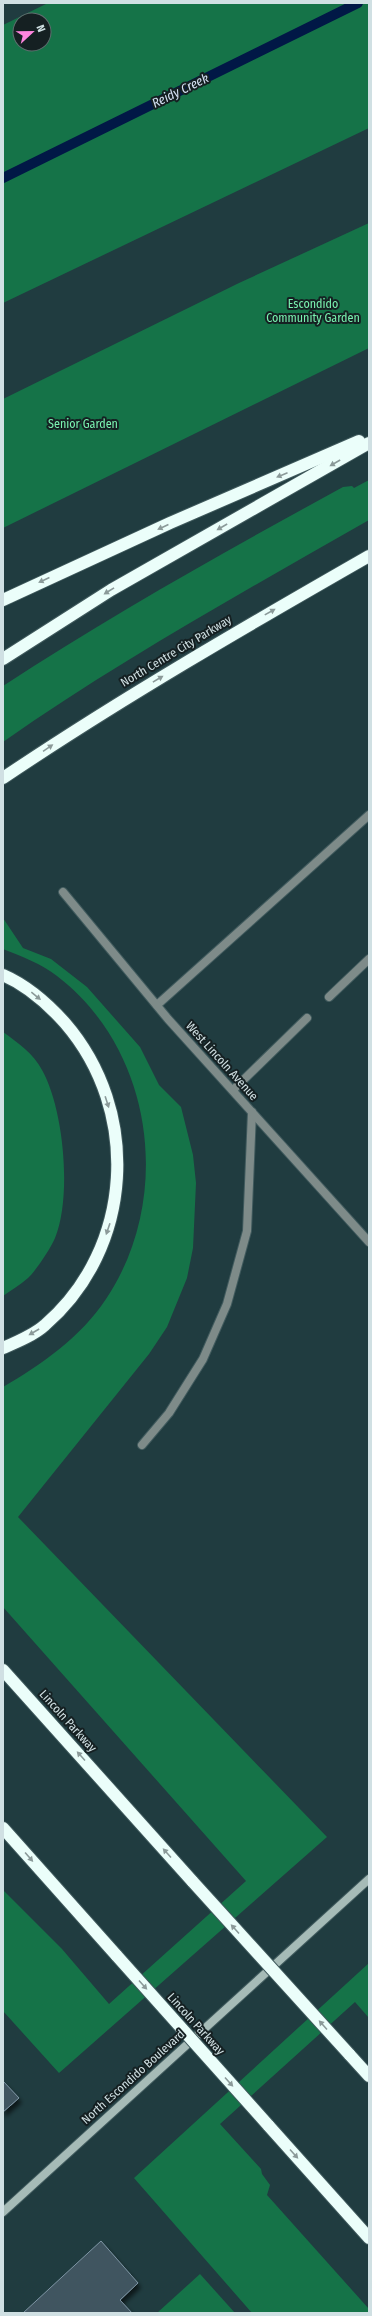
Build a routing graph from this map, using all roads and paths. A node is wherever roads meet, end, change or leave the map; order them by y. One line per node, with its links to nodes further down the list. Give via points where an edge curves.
1 (369, 437): 4 (highway, one-way to 4, via 170,523)
2 (369, 443): 5 (highway, one-way to 5, via 111,590)
3 (369, 556): 6 (highway, North Centre City Parkway, one-way to 3, via 97,715)
4 (3, 600)
5 (3, 658)
6 (3, 778)
7 (369, 815): 12 (street)
8 (63, 892): 12 (street, West Lincoln Avenue)
9 (369, 960): 11 (street)
10 (3, 975): 17 (highway, one-way to 17, via 14,980 55,1012 76,1036 96,1068 109,1106 118,1147 117,1188 110,1228 94,1263 76,1293 45,1326)
11 (329, 997)
12 (157, 1005): 14 (street, West Lincoln Avenue)
13 (307, 1018): 14 (street)
14 (233, 1090): 15 (street, West Lincoln Avenue)
15 (252, 1112): 16 (street, West Lincoln Avenue); 18 (street, via 247,1231 227,1304 203,1359 168,1414)
16 (369, 1242)
17 (3, 1348)
18 (142, 1445)
19 (3, 1670): 22 (highway, Lincoln Parkway, one-way to 19, bridge)
20 (3, 1828): 24 (highway, Lincoln Parkway, one-way to 24, bridge)
21 (369, 1879): 23 (street, North Escondido Boulevard)
22 (369, 2076)
23 (3, 2212)
24 (369, 2238)

